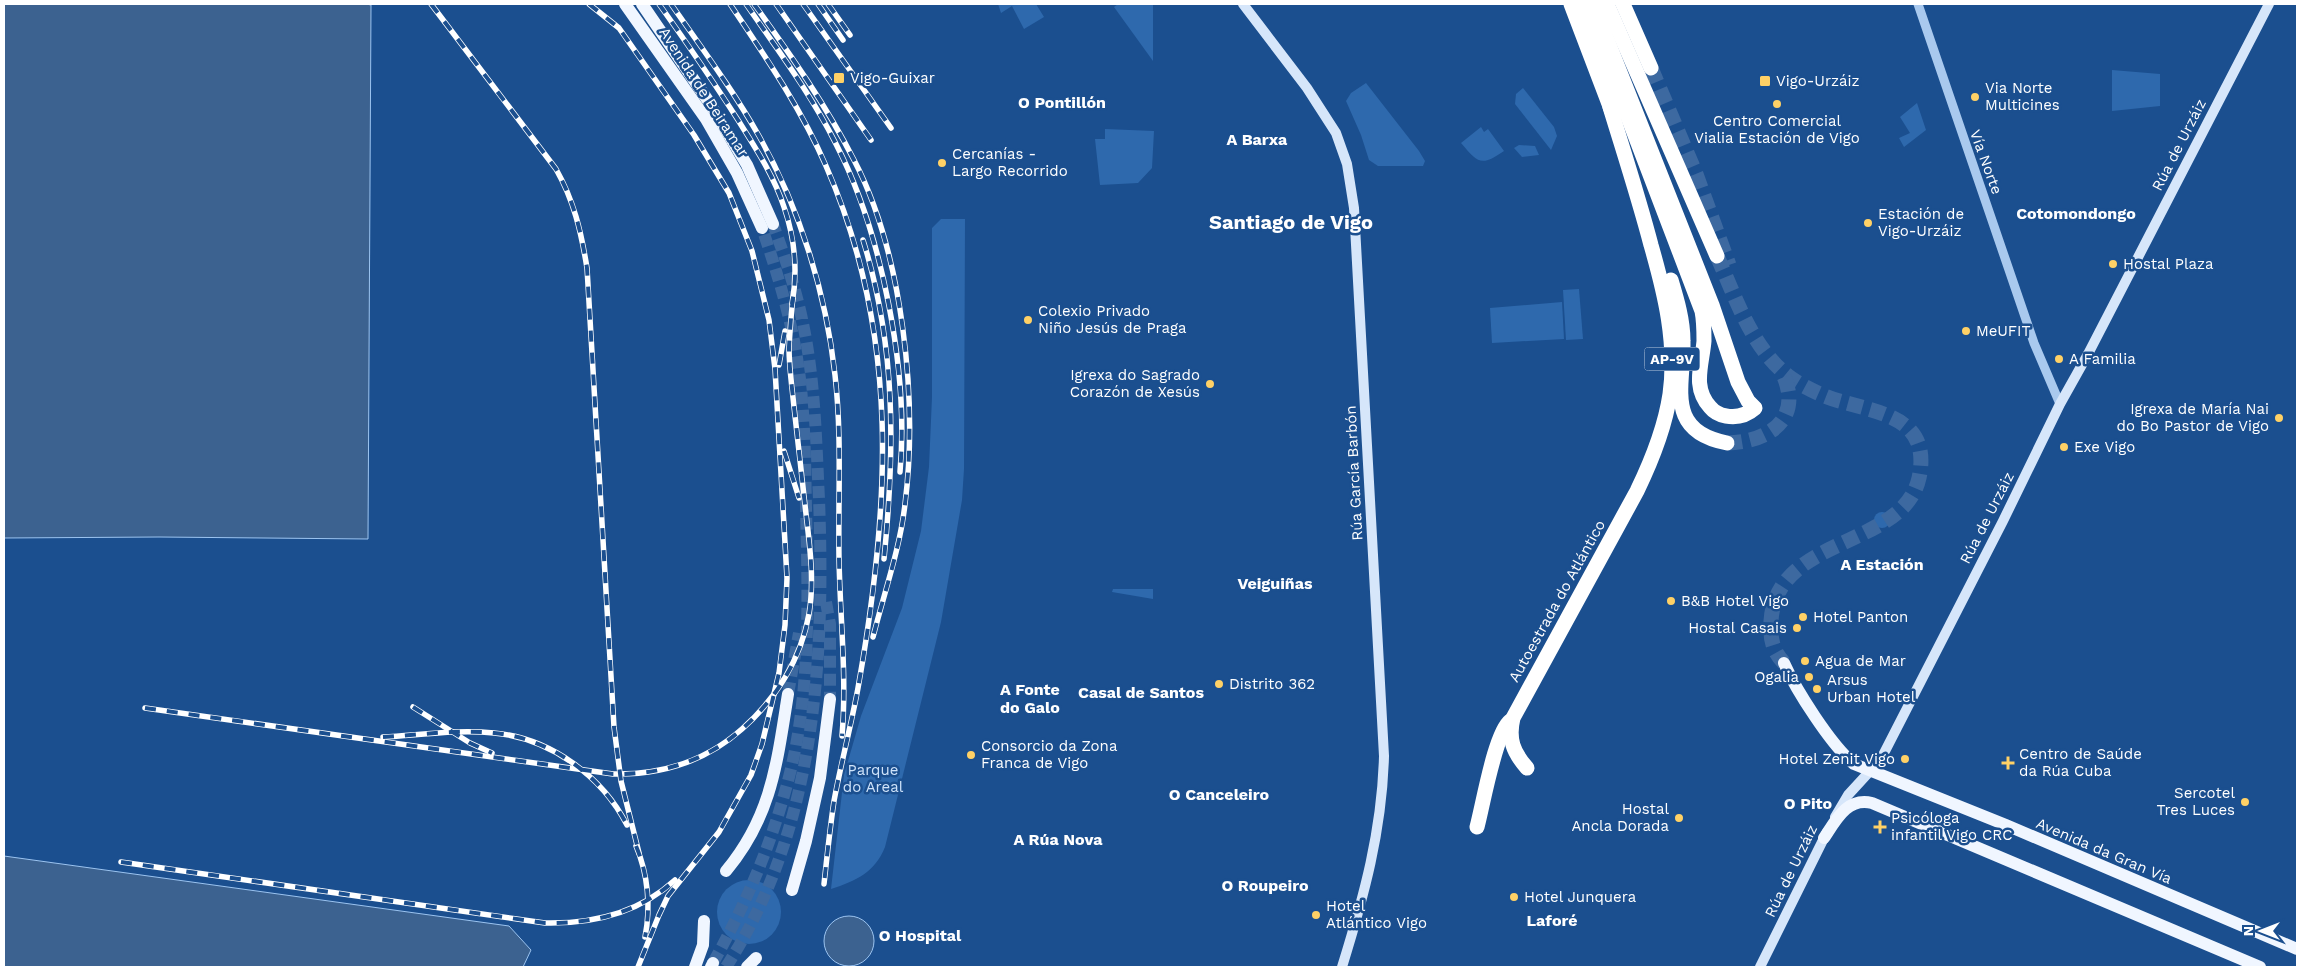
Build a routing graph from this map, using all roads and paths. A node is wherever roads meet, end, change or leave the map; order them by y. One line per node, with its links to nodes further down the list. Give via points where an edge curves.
1 (626, 4): 2 (main road, Avenida de Beiramar, via 706,119 767,226 748,165)
2 (642, 4)
3 (1243, 4): 29 (main road, Rúa García Barbón, via 1307,88 1336,133 1348,164 1354,208 1384,756 1376,845)
4 (1571, 4): 12 (highway)
5 (1585, 4): 6 (highway, via 1702,311 1700,390 1713,410 1722,416 1742,415 1755,408 1738,382 1712,305)
6 (1593, 4)
7 (1607, 4): 13 (highway)
8 (1623, 4): 11 (highway)
9 (1918, 4): 14 (street, Vía Norte, via 2034,343)
10 (2269, 4): 14 (main road, Rúa de Urzáiz)
11 (1651, 68)
12 (1610, 107): 15 (highway, via 1632,160 1678,302 1684,340 1679,396 1683,411 1699,434); 19 (highway, Autoestrada do Atlántico / AP-9V, via 1667,302 1672,353 1670,395 1653,457 1629,507)
13 (1718, 256)
14 (2060, 404): 21 (main road, Rúa de Urzáiz, via 1932,660 1881,759)
15 (1727, 443)
16 (1784, 663): 21 (main road, Avenida da Gran Vía, via 1798,690 1843,754 1854,764)
17 (788, 694): 24 (main road, via 778,761 766,802 752,836)
18 (830, 699): 25 (main road, via 820,778)
19 (1514, 715): 20 (highway, via 1510,736 1512,748); 22 (highway, Autoestrada do Atlántico, via 1502,730 1496,747)
20 (1527, 768)
21 (1871, 771): 23 (main road, Rúa de Urzáiz, via 1848,795); 27 (main road, Avenida da Gran Vía)
22 (1477, 827)
23 (1824, 838): 30 (main road, Rúa de Urzáiz); 31 (main road, via 1846,808 1860,802 1872,803)
24 (726, 870)
25 (792, 890)
26 (704, 921): 28 (main road, via 703,945)
27 (2297, 949)
28 (695, 967)
29 (1342, 967)
30 (1760, 967)
31 (2260, 967)

